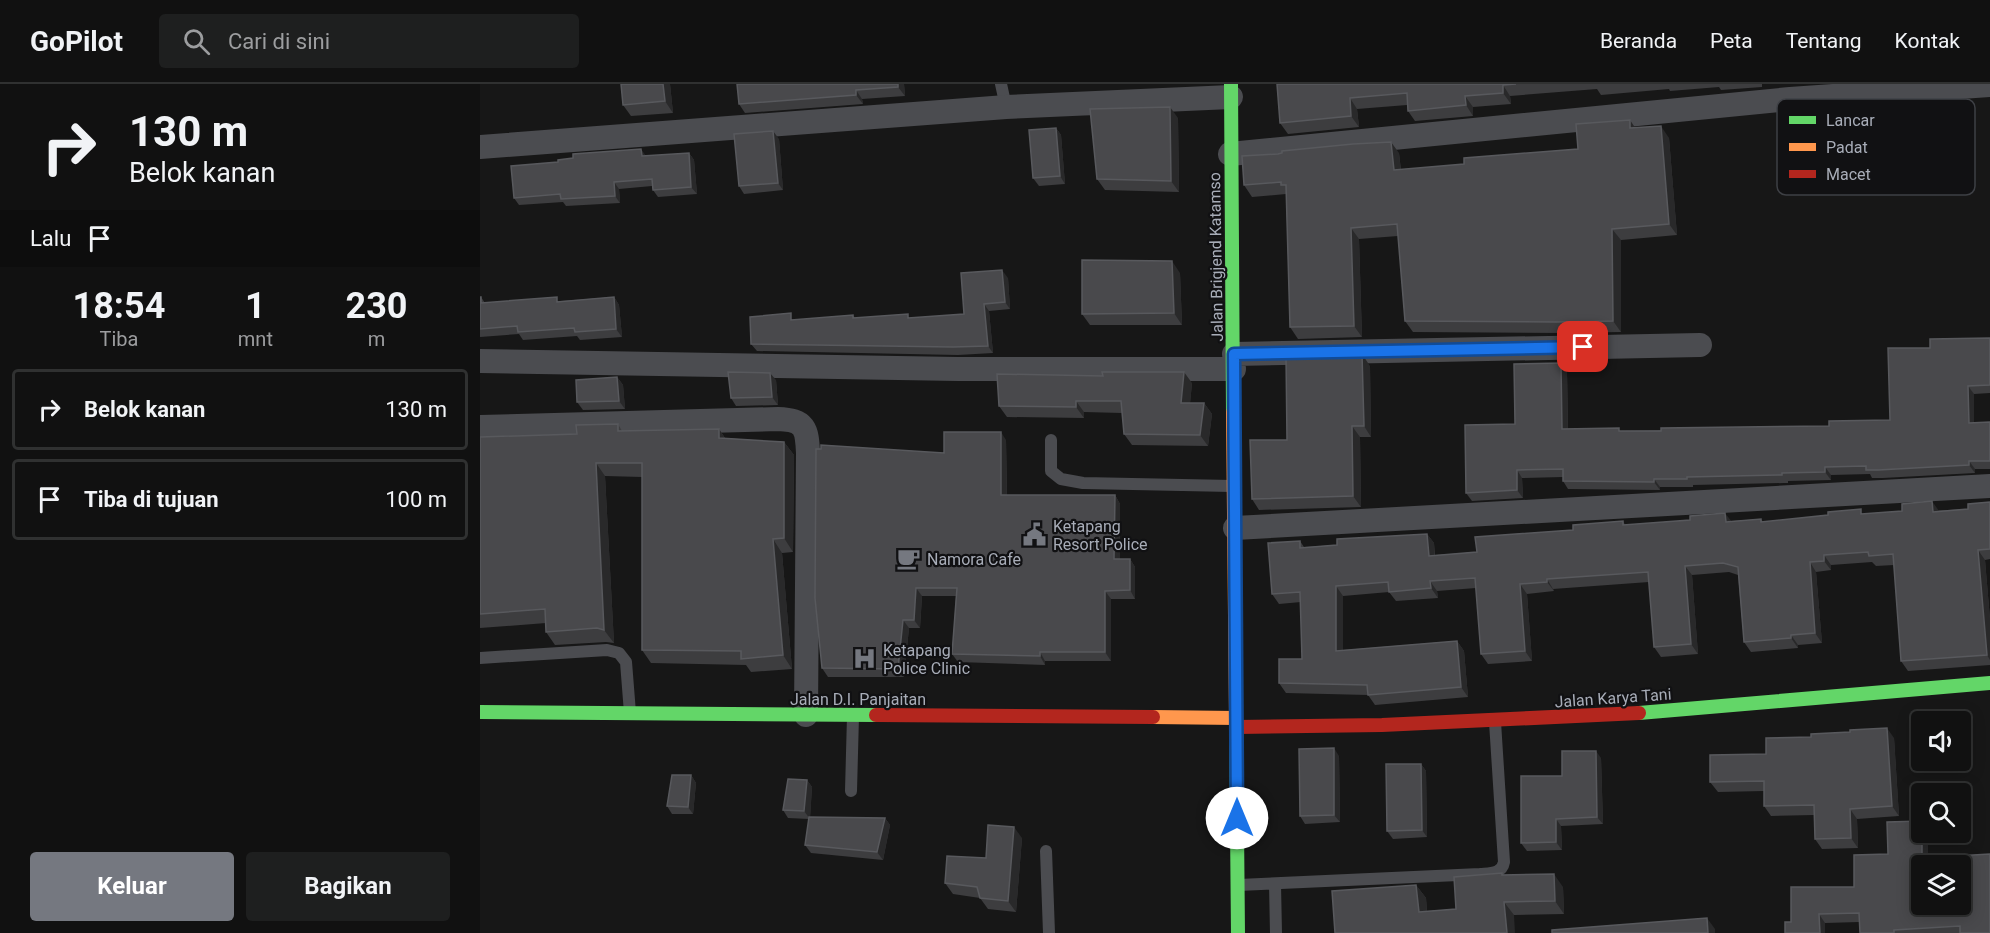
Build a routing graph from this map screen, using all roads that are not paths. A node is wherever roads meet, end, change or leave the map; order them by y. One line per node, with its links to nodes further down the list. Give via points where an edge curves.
1 (1990, 85): 4 (street)
2 (1232, 91): 3 (street); 7 (main road, Jalan Brigjend Katamso)
3 (1004, 95): 6 (street)
4 (1790, 99)
5 (1777, 100): 7 (street)
6 (480, 147)
7 (1230, 154): 10 (main road, Jalan Brigjend Katamso)
8 (1700, 345): 10 (street)
9 (480, 361): 10 (street, via 958,369)
10 (1234, 362): 13 (main road, Jalan Brigjend Katamso)
11 (480, 427): 20 (street, via 778,419 800,422 807,433 808,453)
12 (1051, 440): 13 (lane, via 1051,471 1061,479 1083,483)
13 (1235, 486): 15 (main road, Jalan Brigjend Katamso)
14 (1990, 486): 15 (street)
15 (1235, 528): 23 (main road, Jalan Brigjend Katamso)
16 (480, 658): 19 (lane, via 607,650 619,653 626,662)
17 (1990, 683): 22 (main road, Jalan Karya Tani, via 1653,712)
18 (480, 712): 19 (main road, Jalan D.I. Panjaitan)
19 (630, 713): 20 (main road, Jalan D.I. Panjaitan)
20 (806, 715): 21 (main road, Jalan D.I. Panjaitan)
21 (853, 715): 23 (main road, Jalan D.I. Panjaitan); 24 (lane)
22 (1495, 721): 23 (main road, Jalan Karya Tani, via 1382,725); 26 (lane, via 1504,862 1500,871)
23 (1237, 723): 27 (main road, Jalan Brigjend Katamso)
24 (851, 791)
25 (1046, 851): 28 (lane)
26 (1275, 884): 27 (lane); 30 (lane)
27 (1238, 886): 29 (main road, Jalan Brigjend Katamso)
28 (1049, 933)
29 (1238, 933)
30 (1276, 933)

